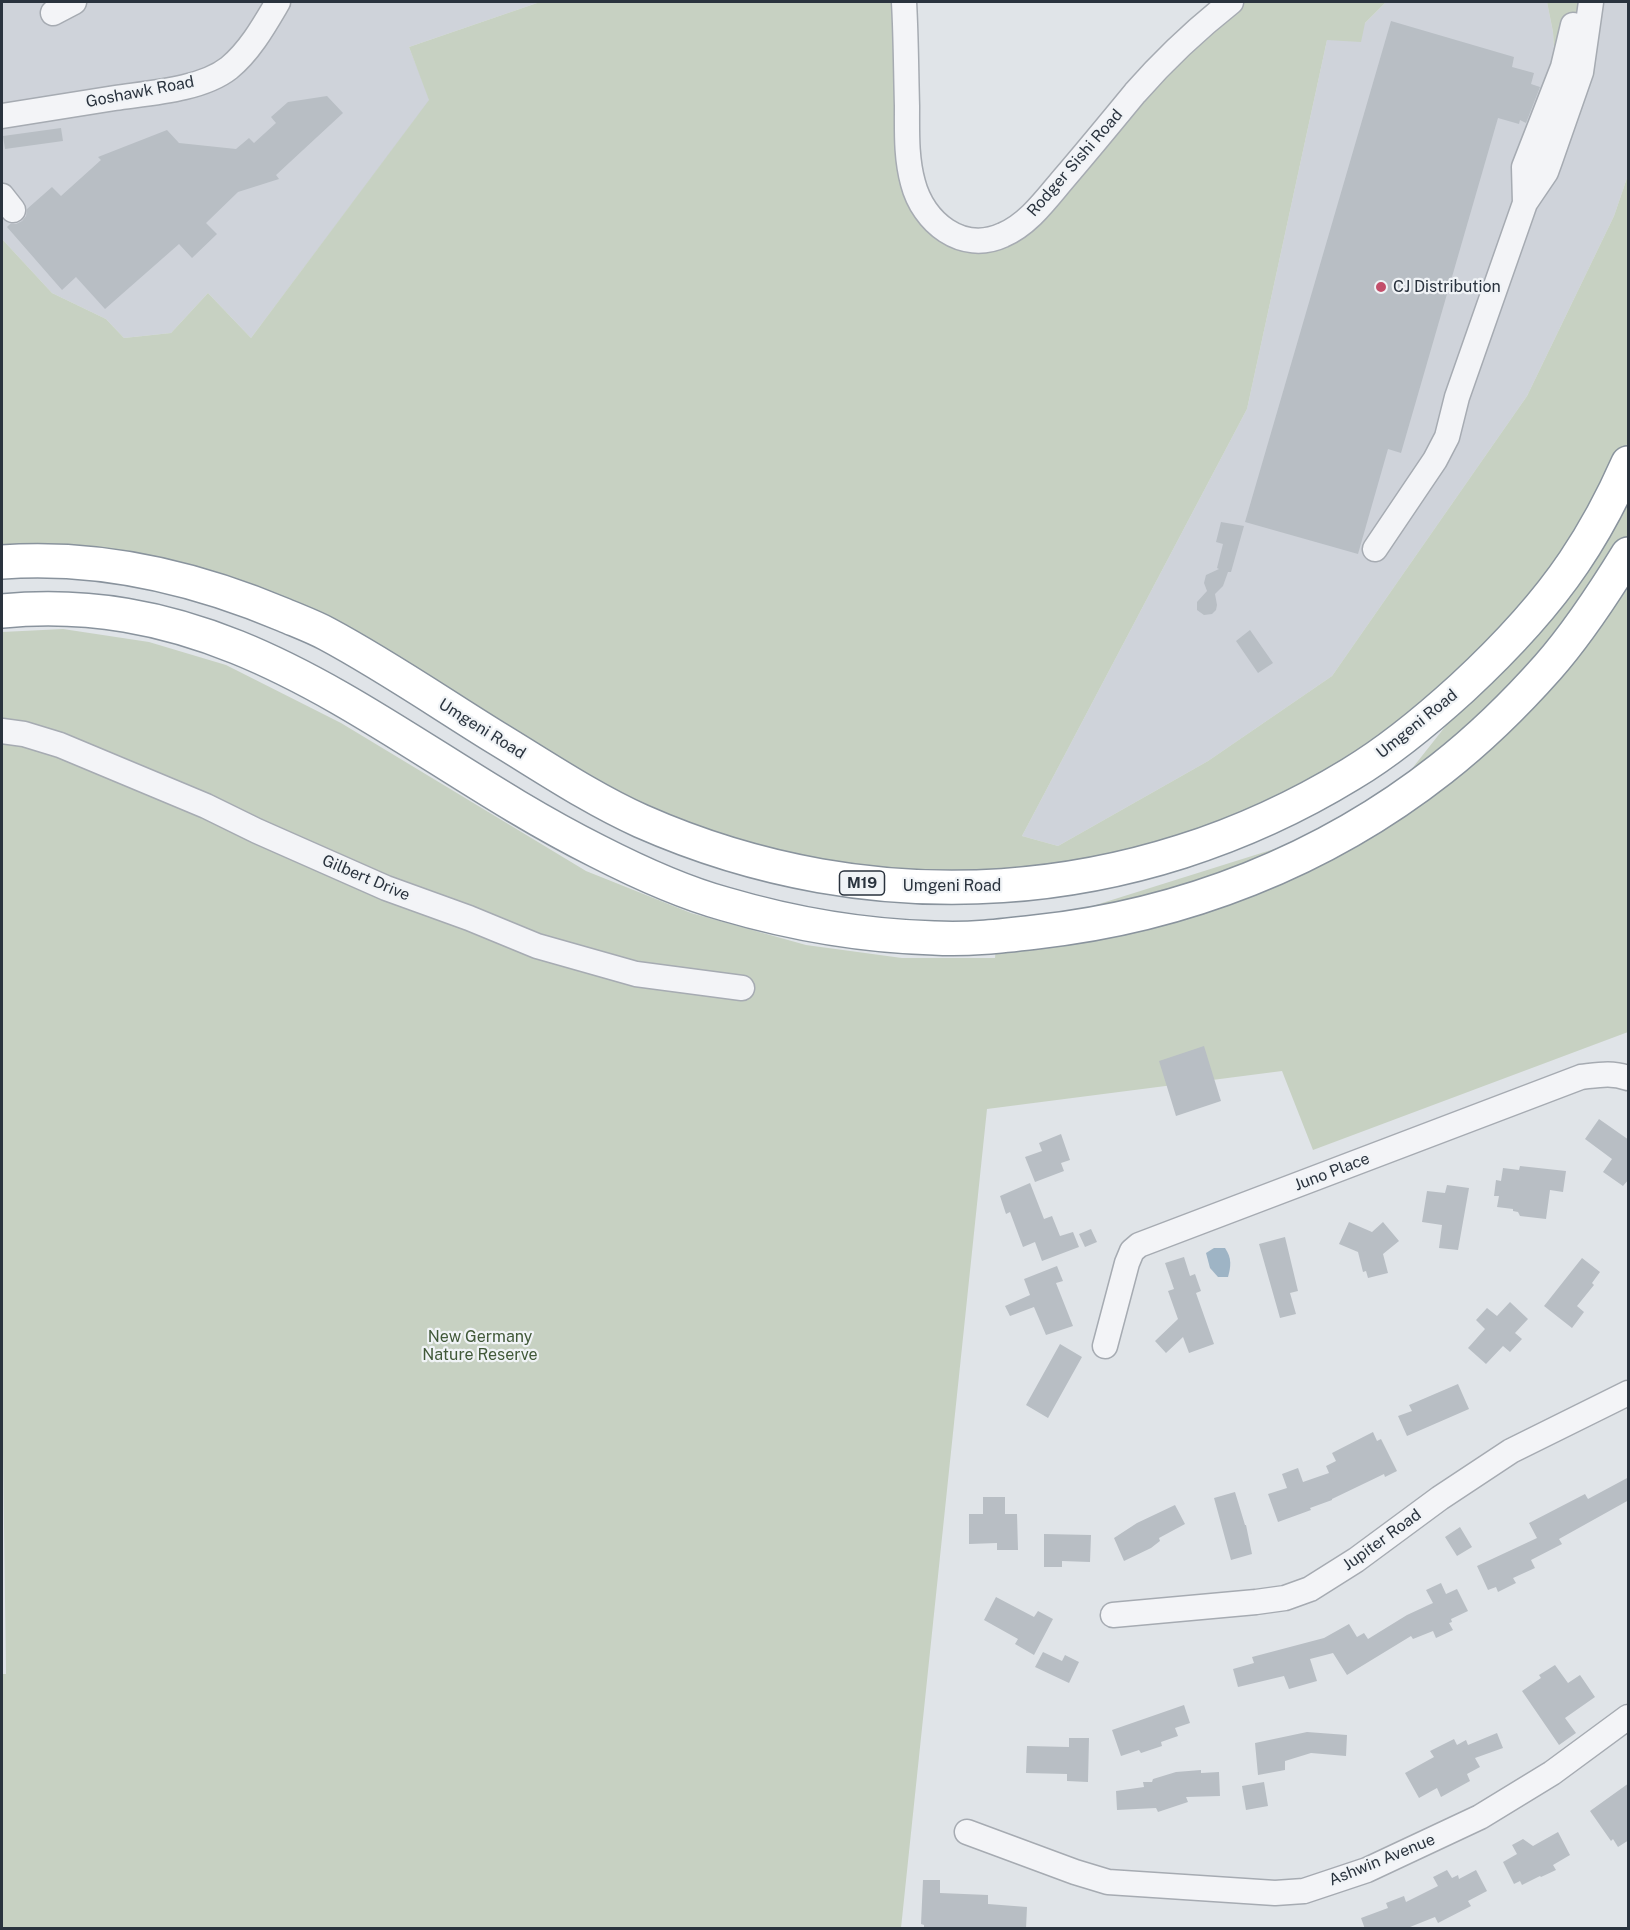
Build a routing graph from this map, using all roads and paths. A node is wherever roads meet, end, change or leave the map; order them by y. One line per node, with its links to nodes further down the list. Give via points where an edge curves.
1 (278, 2): 6 (street, Goshawk Road, via 243,52 214,77 176,88)
2 (904, 2): 3 (street, Rodger Sishi Road, via 908,145 913,183 922,206 943,231 981,240 1001,236 1023,223 1160,67)
3 (1231, 2)
4 (1576, 2): 7 (street, via 1563,67 1524,167)
5 (1591, 2): 7 (street, via 1581,72 1546,172)
6 (2, 116)
7 (1525, 203): 10 (street, via 1457,397 1447,437 1436,460)
8 (1629, 446): 13 (highway)
9 (1629, 463): 13 (highway, Umgeni Road / M19)
10 (1375, 549)
11 (1629, 554): 17 (highway, via 1549,665 1443,767)
12 (2, 562): 13 (highway, Umgeni Road / M19, via 88,562 127,567 176,577 255,603 325,633 575,787 638,820 696,844 763,864 852,882 972,888 1058,881 1163,859 1286,811 1355,772 1426,720 1527,622)
13 (1574, 562)
14 (1629, 592): 17 (highway, via 1593,640 1508,729 1458,768)
15 (2, 610): 17 (highway, via 72,609 140,617 201,633 307,679 539,821 665,883 722,904 858,932 937,939 997,936 1057,930 1147,913 1234,886 1303,856)
16 (2, 731): 18 (street, Gilbert Drive, via 60,745 386,888 537,946 636,974)
17 (1373, 818)
18 (742, 988)
19 (1629, 1078): 20 (street, Juno Place, via 1603,1074 1581,1077 1139,1245 1127,1263)
20 (1105, 1346)
21 (1629, 1393): 22 (street, Jupiter Road, via 1511,1451 1310,1589 1256,1602)
22 (1113, 1615)
23 (1629, 1717): 24 (street, Ashwin Avenue, via 1552,1773 1480,1817 1367,1870 1304,1891 1275,1893 1108,1882)
24 (967, 1832)

